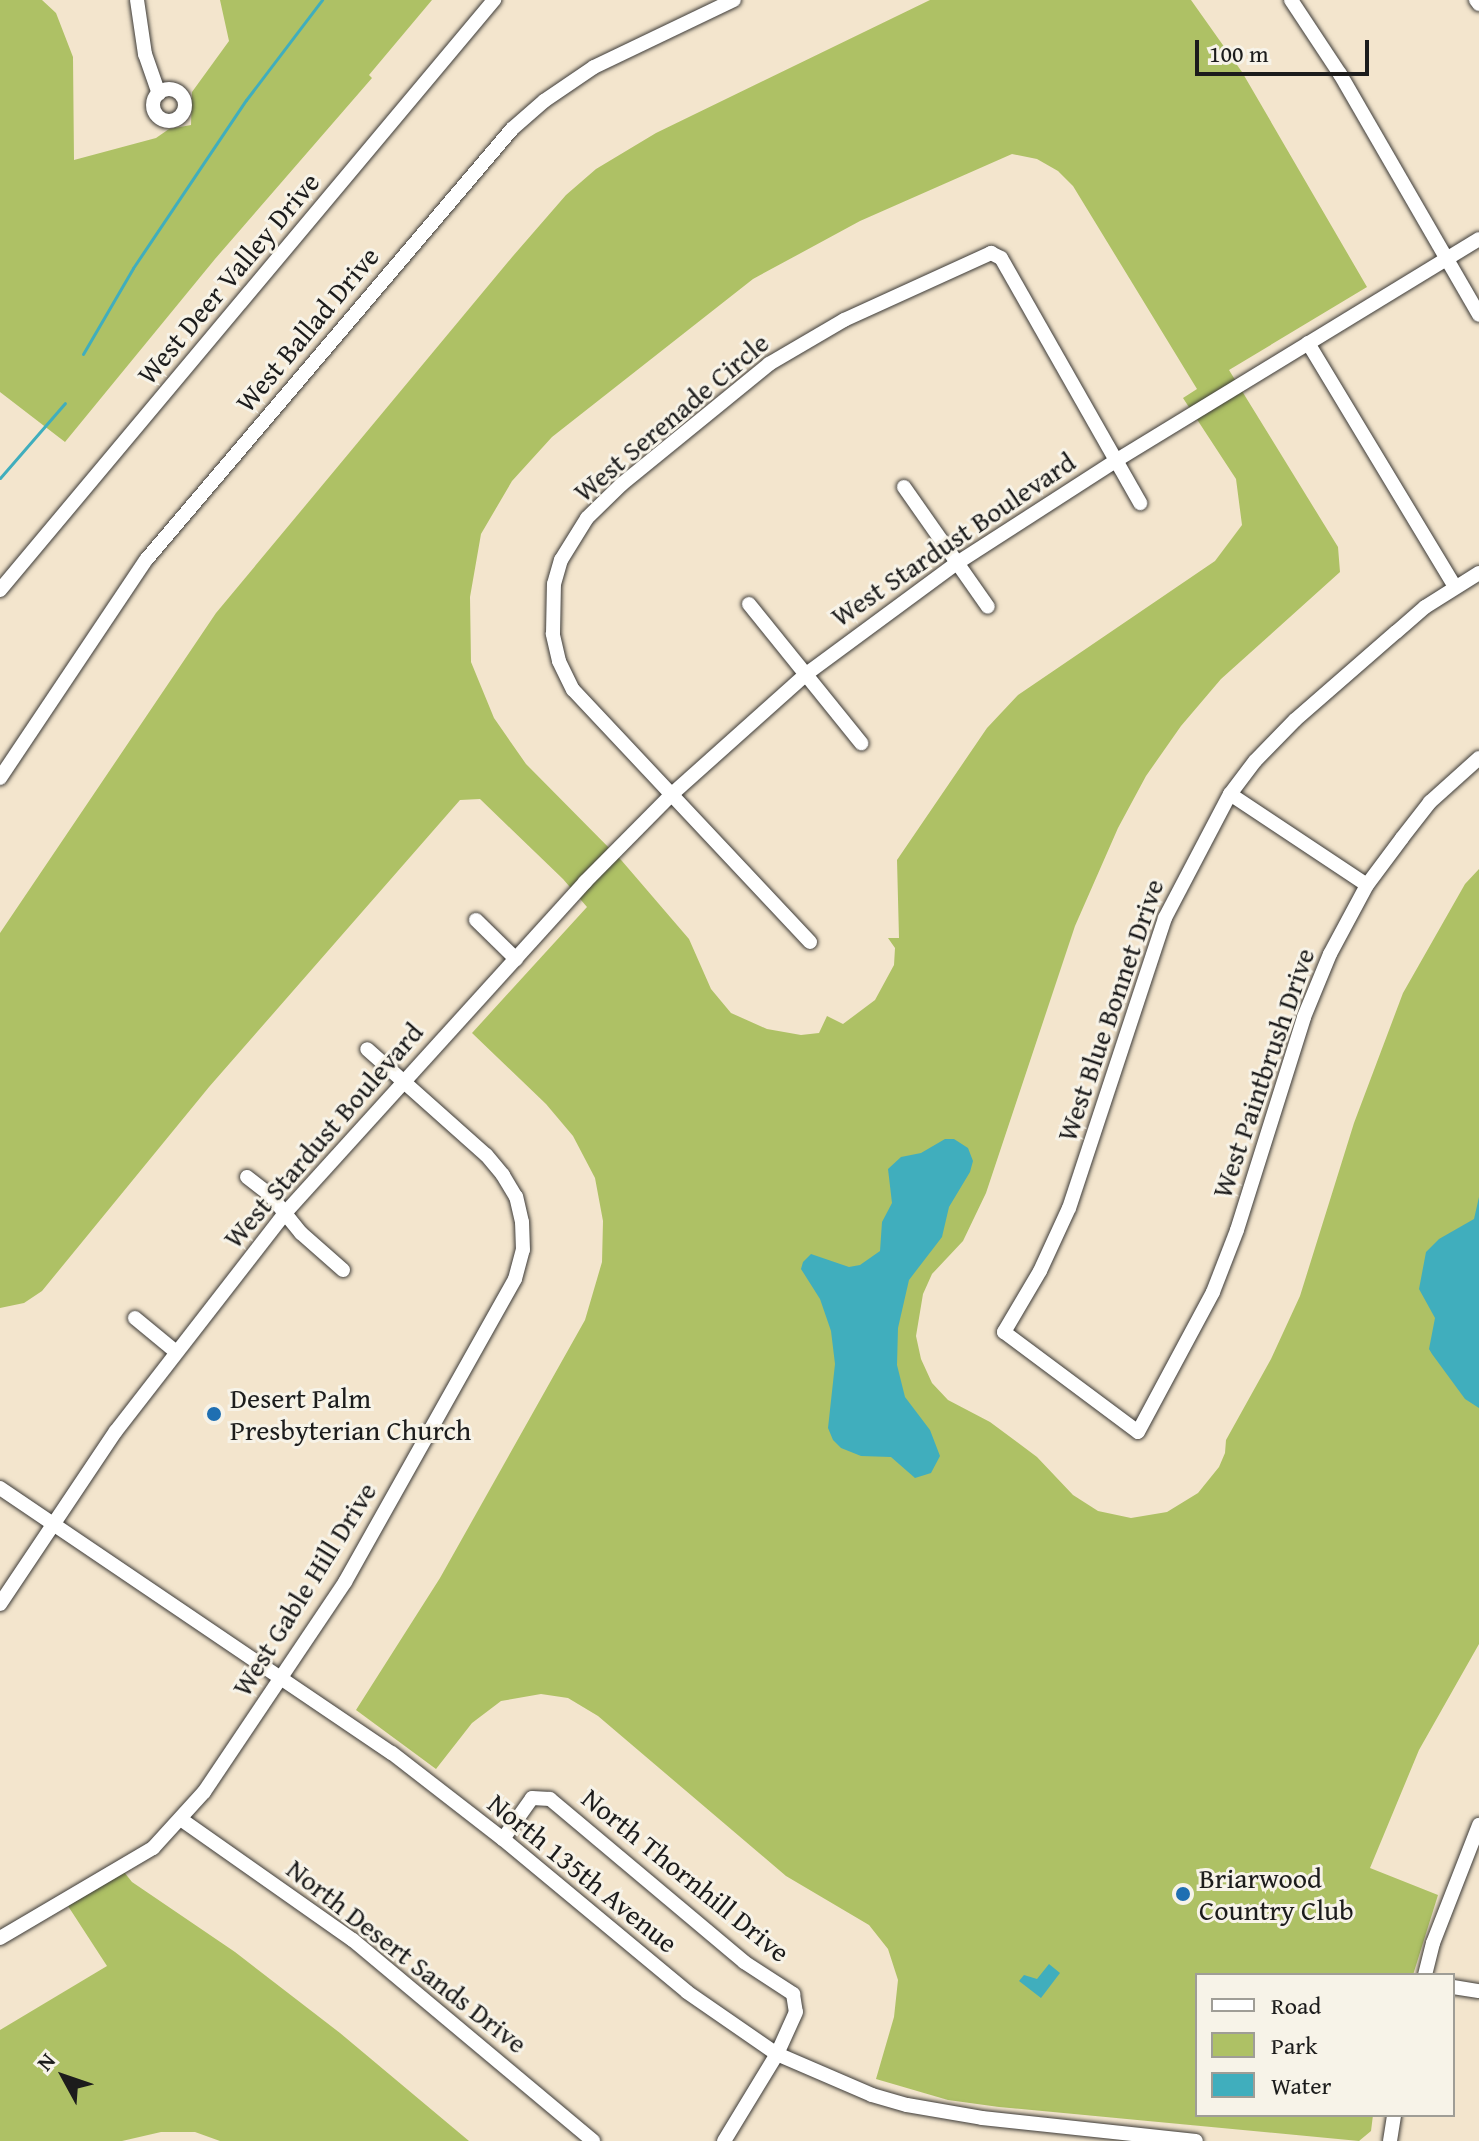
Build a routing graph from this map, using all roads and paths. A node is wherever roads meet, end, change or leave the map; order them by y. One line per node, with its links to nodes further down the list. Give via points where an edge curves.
1 (137, 0): 6 (street, via 145,54)
2 (494, 0): 17 (street, West Deer Valley Drive)
3 (734, 0): 5 (street, West Ballad Drive)
4 (1291, 0): 8 (street, via 1340,74)
5 (702, 7): 23 (street, West Ballad Drive, via 544,101 474,171 146,560)
6 (159, 94)
7 (1479, 239): 8 (street, West Stardust Boulevard)
8 (1445, 259): 9 (street); 10 (street, West Stardust Boulevard)
9 (1479, 315)
10 (1308, 343): 11 (street, West Stardust Boulevard); 16 (street)
11 (1117, 460): 13 (street); 14 (street, West Stardust Boulevard); 24 (street, West Serenade Circle, via 996,254 975,258 889,298 769,364 587,518 561,560 554,584 553,634 573,690)
12 (904, 487): 14 (street)
13 (1140, 503)
14 (957, 563): 19 (street); 20 (street, West Stardust Boulevard)
15 (1479, 573): 16 (street, West Blue Bonnet Drive)
16 (1455, 587): 25 (street, West Blue Bonnet Drive, via 1405,623 1295,720)
17 (0, 590)
18 (749, 604): 20 (street)
19 (988, 607)
20 (805, 675): 21 (street); 24 (street, West Stardust Boulevard)
21 (861, 743)
22 (1479, 758): 26 (street, West Paintbrush Drive, via 1430,802)
23 (0, 778)
24 (672, 794): 28 (street); 29 (street, West Stardust Boulevard)
25 (1230, 794): 26 (street); 37 (street, West Blue Bonnet Drive, via 1165,918 1069,1208 1004,1332)
26 (1367, 885): 37 (street, West Paintbrush Drive, via 1304,1017 1213,1292)
27 (476, 920): 29 (street)
28 (810, 942)
29 (516, 959): 31 (street, West Stardust Boulevard)
30 (367, 1049): 31 (street)
31 (402, 1081): 33 (street, West Stardust Boulevard); 41 (street, West Gable Hill Drive, via 503,1175 516,1197 523,1250 515,1279 361,1555)
32 (247, 1177): 33 (street)
33 (285, 1213): 34 (street); 36 (street, West Stardust Boulevard)
34 (343, 1270)
35 (135, 1318): 36 (street)
36 (175, 1351): 39 (street, West Stardust Boulevard)
37 (1138, 1432)
38 (0, 1488): 39 (street, North 135th Avenue)
39 (53, 1524): 40 (street, West Stardust Boulevard); 41 (street, North 135th Avenue)
40 (0, 1604)
41 (282, 1677): 42 (street, West Gable Hill Drive); 44 (street, North 135th Avenue)
42 (182, 1820): 45 (street, West Gable Hill Drive, via 153,1848); 52 (street, North Desert Sands Drive, via 353,1940)
43 (1479, 1825): 46 (street)
44 (503, 1839): 49 (street, North 135th Avenue, via 687,1992); 49 (street, North Thornhill Drive, via 532,1798 550,1799 744,1962 793,1994 796,2012)
45 (0, 1938)
46 (1426, 1973)
47 (1455, 1987): 48 (street)
48 (1479, 1991)
49 (777, 2054): 51 (street, North 135th Avenue, via 907,2105); 53 (street)
50 (1394, 2117): 55 (street)
51 (1090, 2135): 54 (street, North 135th Avenue)
52 (593, 2141)
53 (724, 2141)
54 (1196, 2141)
55 (1390, 2141)

